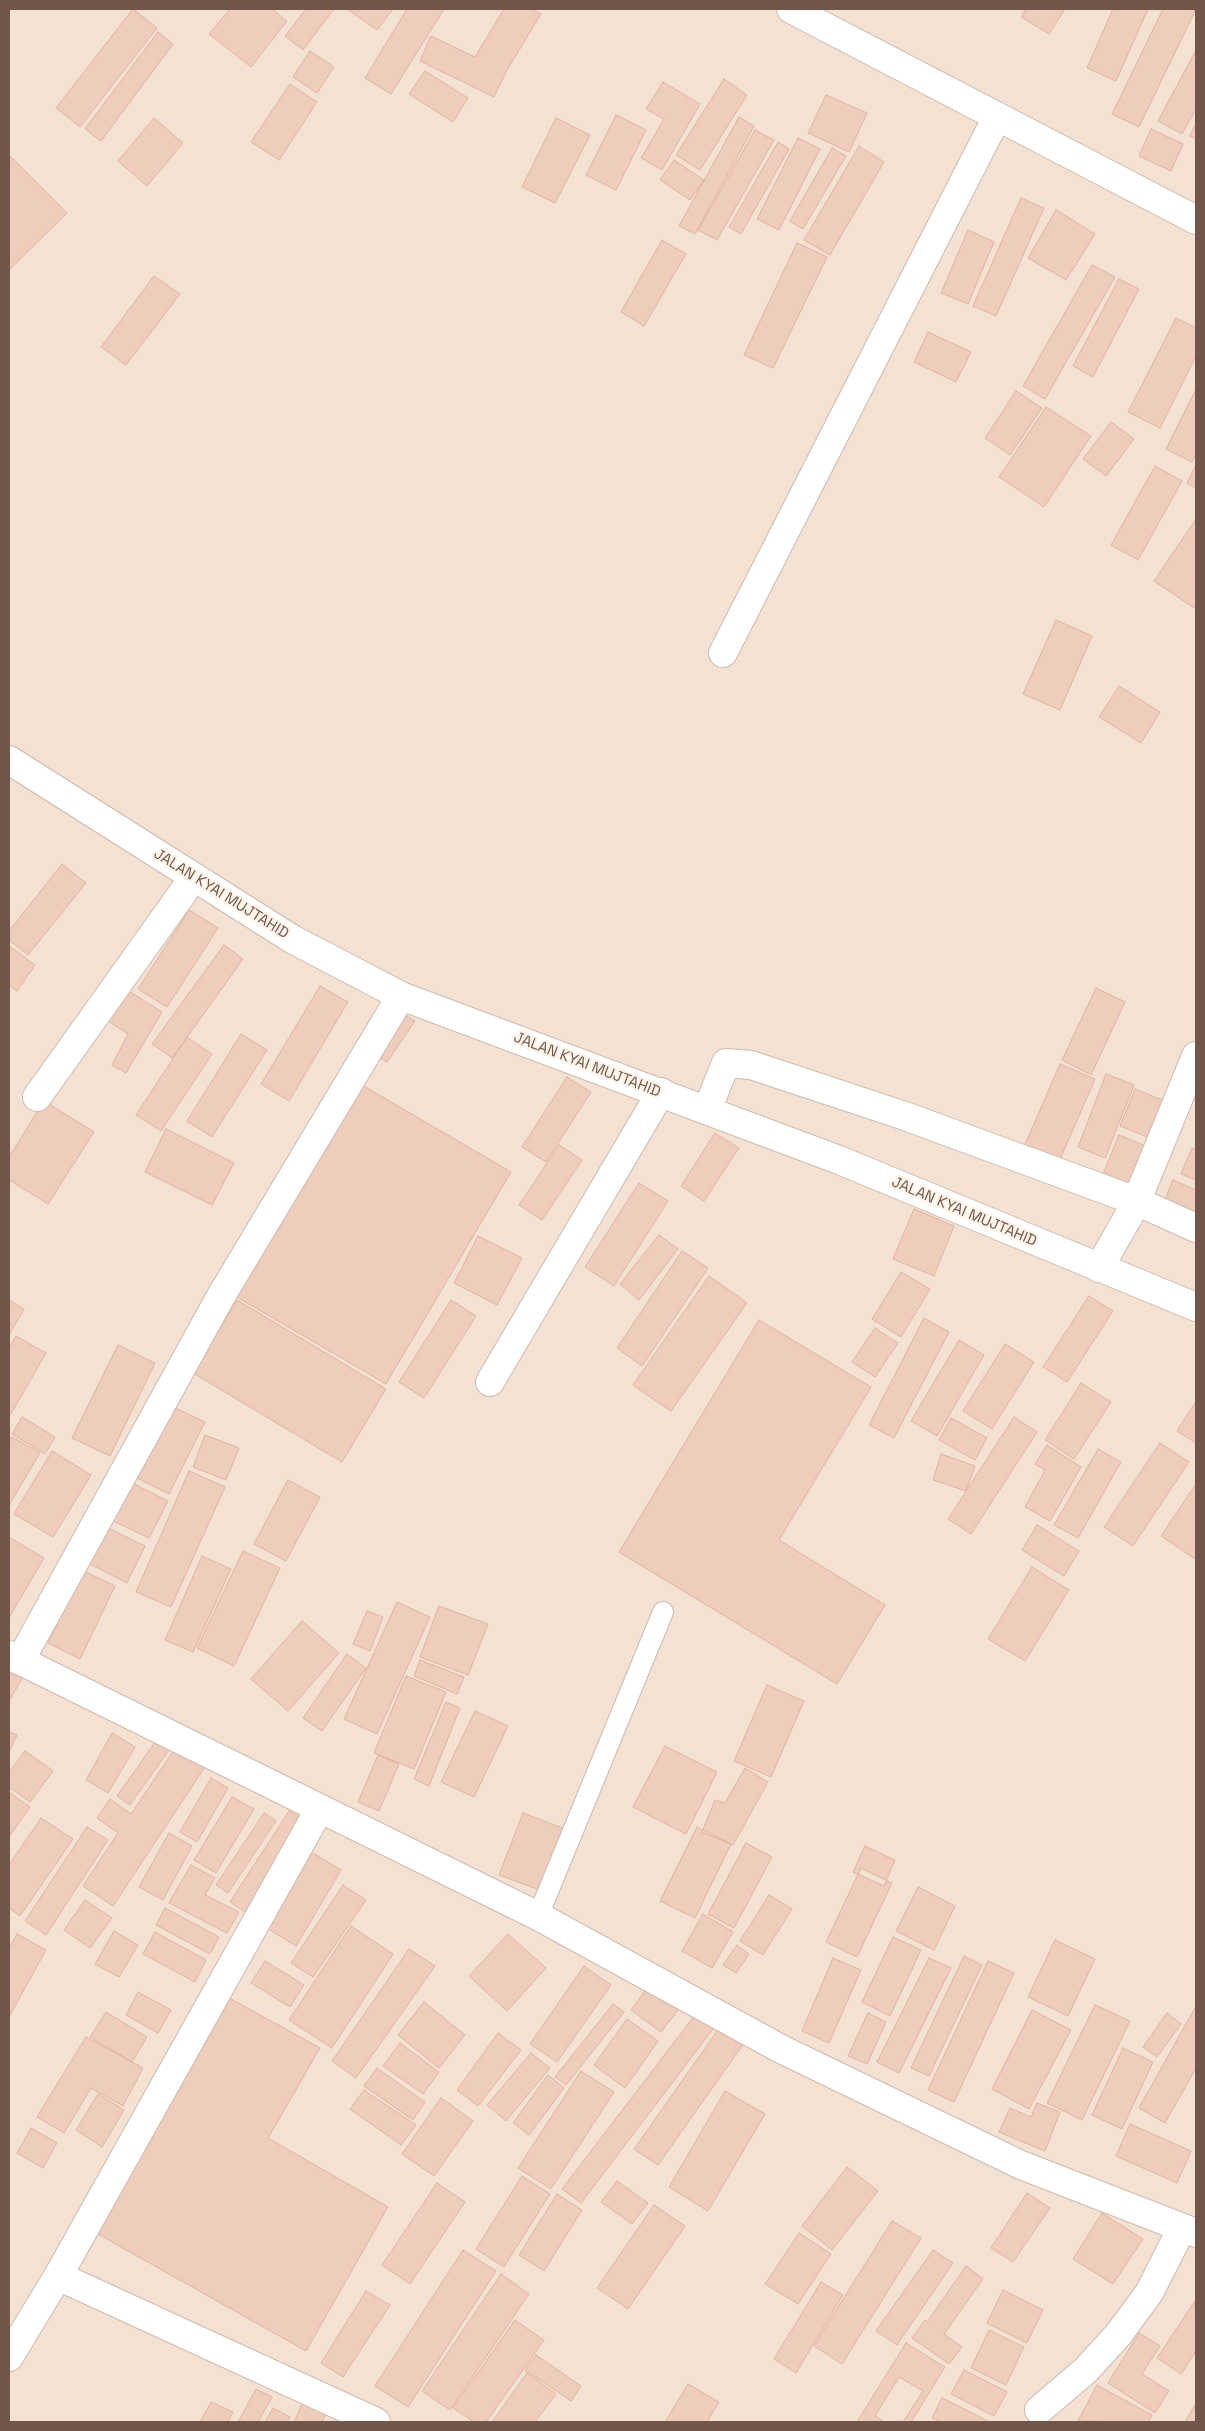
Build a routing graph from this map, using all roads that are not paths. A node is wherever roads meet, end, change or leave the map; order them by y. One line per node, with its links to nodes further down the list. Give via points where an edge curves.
1 (791, 9): 2 (street)
2 (997, 117): 3 (street); 4 (street)
3 (1196, 220)
4 (723, 653)
5 (9, 760): 6 (street, JALAN KYAI MUJTAHID)
6 (194, 877): 7 (street, JALAN KYAI MUJTAHID, via 292,939); 11 (street)
7 (401, 996): 9 (street, JALAN KYAI MUJTAHID); 18 (street, via 221,1296)
8 (1196, 1056): 12 (street)
9 (661, 1092): 10 (street, JALAN KYAI MUJTAHID); 16 (street)
10 (713, 1094): 12 (street, via 726,1063 751,1065 905,1116); 14 (street, JALAN KYAI MUJTAHID, via 839,1160)
11 (37, 1097)
12 (1135, 1203): 13 (street); 14 (street)
13 (1196, 1228)
14 (1103, 1261): 15 (street, JALAN KYAI MUJTAHID)
15 (1196, 1308)
16 (490, 1382)
17 (663, 1612): 20 (lane)
18 (14, 1658): 19 (street)
19 (319, 1810): 20 (street); 22 (street)
20 (538, 1916): 21 (street, via 807,2062 1021,2165)
21 (1189, 2230): 24 (street, via 1118,2336 1085,2371)
22 (58, 2276): 23 (street); 25 (street)
23 (9, 2357)
24 (1040, 2410)
25 (376, 2422)

